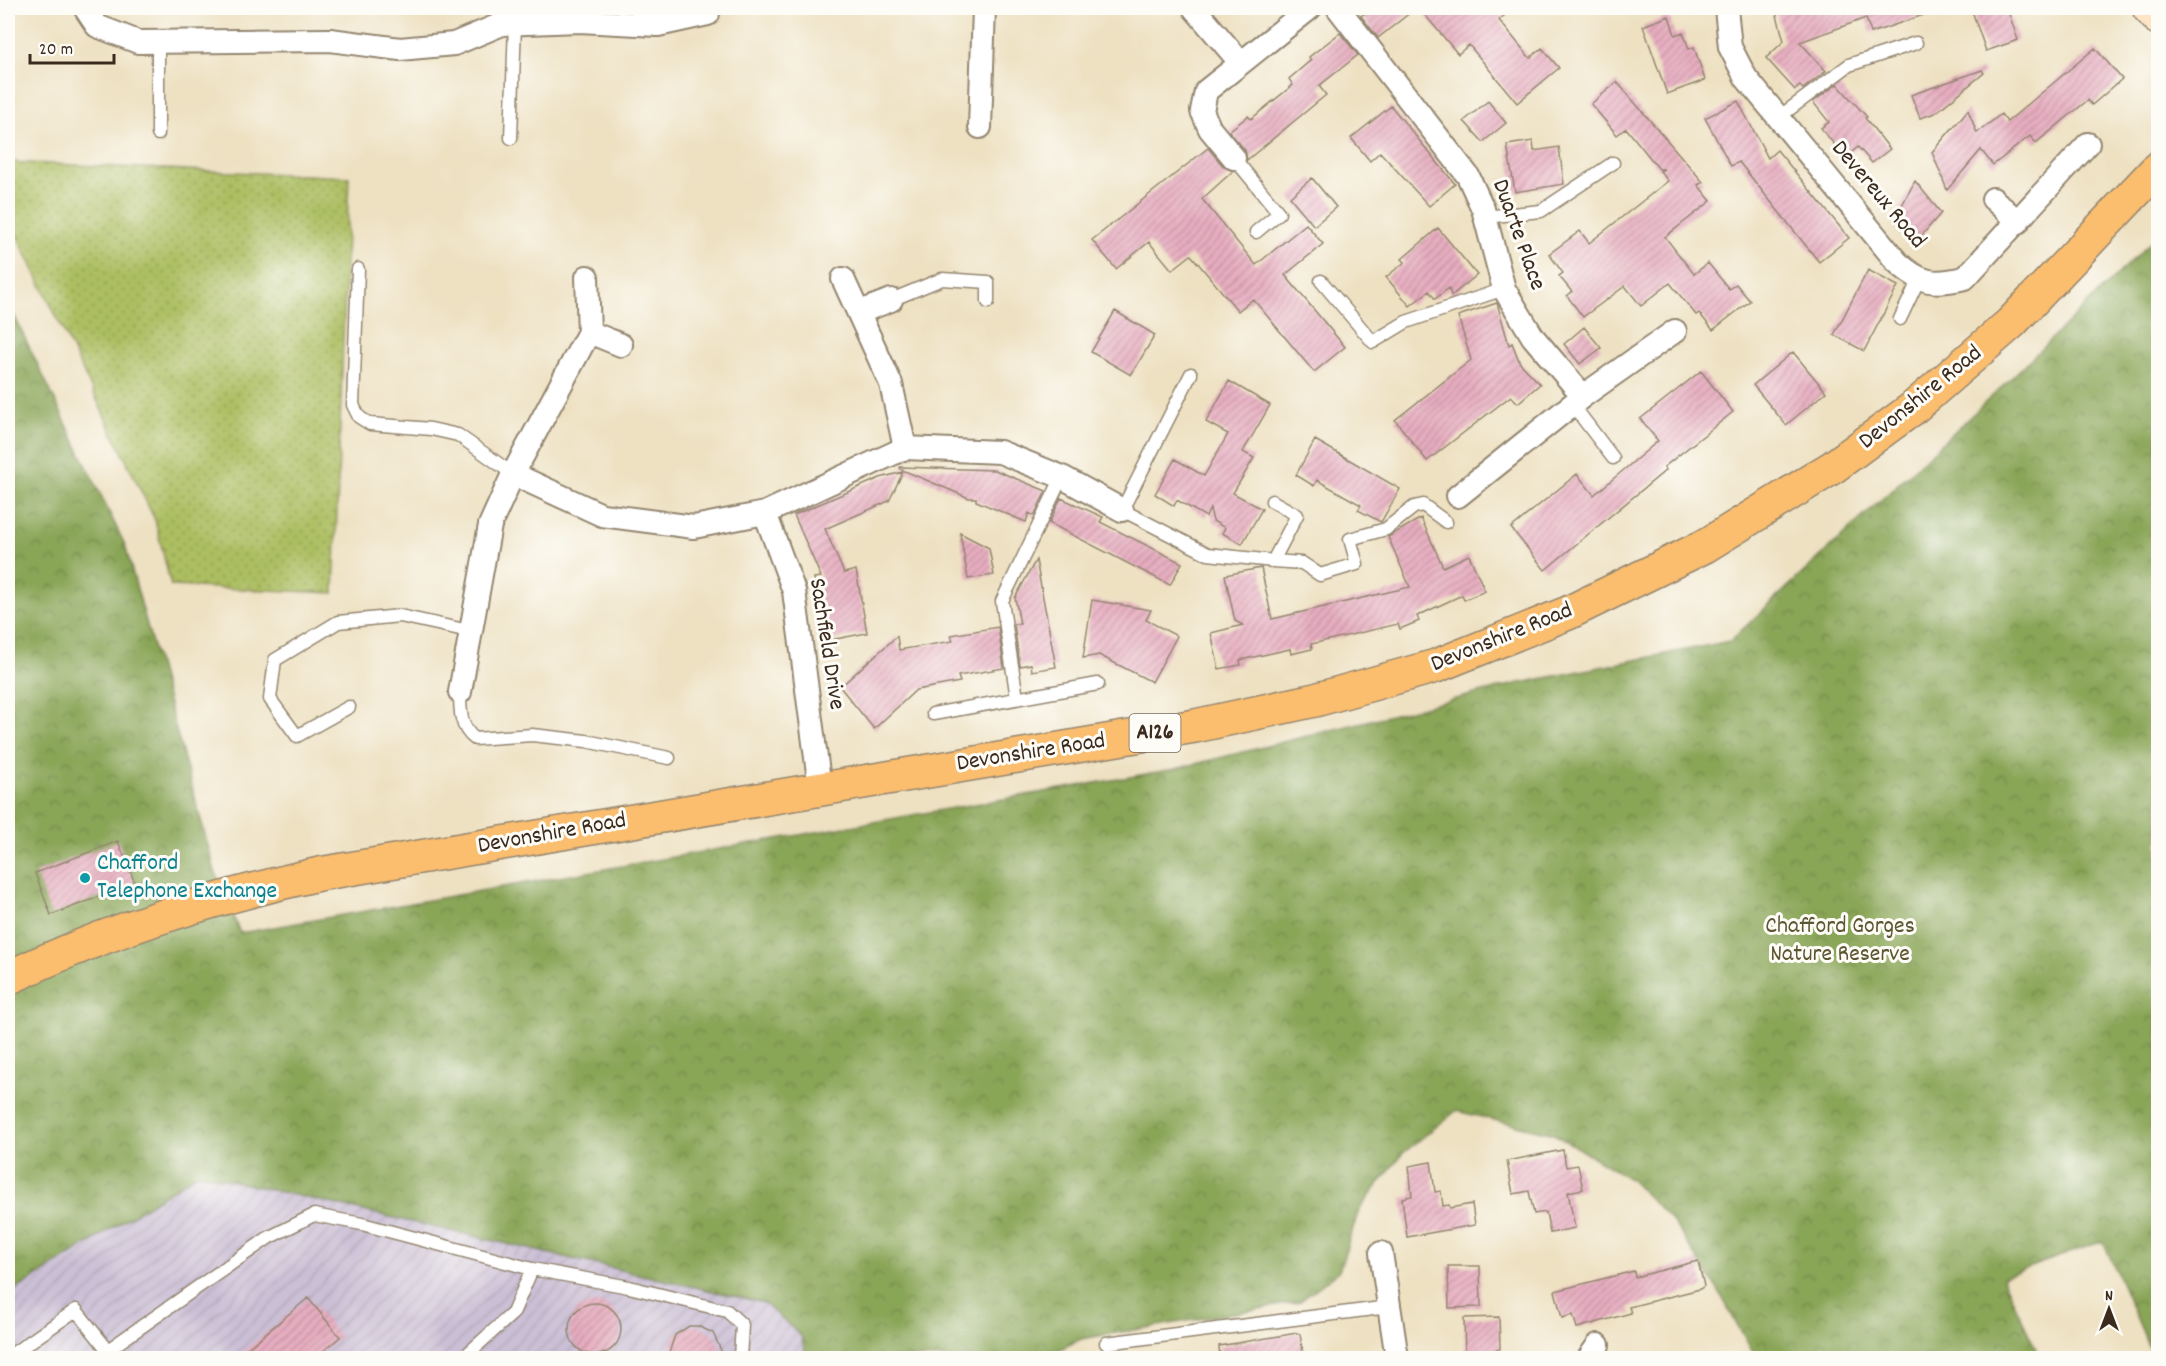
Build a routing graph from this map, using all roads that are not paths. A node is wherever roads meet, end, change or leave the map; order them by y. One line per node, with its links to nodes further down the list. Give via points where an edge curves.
1 (85, 8): 11 (street, via 96,26 138,42)
2 (708, 8): 10 (street, via 708,14 658,25 579,21)
3 (984, 8): 15 (street)
4 (1194, 8): 13 (street)
5 (1310, 8): 13 (street)
6 (1338, 8): 23 (street, Duarte Place, via 1468,176)
7 (1726, 8): 14 (street, Devereux Road, via 1730,47 1746,78)
8 (2149, 8): 9 (street)
9 (2158, 18)
10 (515, 24): 11 (street, via 501,24 454,44 400,49 330,40); 17 (lane)
11 (158, 42): 16 (lane)
12 (1916, 43): 14 (lane, via 1849,65)
13 (1240, 62): 19 (street, via 1206,91 1202,111 1210,129)
14 (1779, 117): 29 (street, Devereux Road, via 1897,262)
15 (980, 127)
16 (158, 134)
17 (511, 138)
18 (2088, 144): 24 (street, Devereux Road)
19 (1234, 158): 25 (lane, via 1279,213)
20 (1613, 163): 23 (lane, via 1541,211)
21 (2158, 168): 58 (main road, Devonshire Road / A126, via 2011,323 1912,410 1833,467 1705,546 1568,613 1436,666 1315,700 1195,726)
22 (1993, 199): 24 (street)
23 (1485, 217): 31 (street, Duarte Place)
24 (2018, 222): 29 (street, Devereux Road, via 1965,278 1939,283)
25 (1256, 232)
26 (358, 269): 43 (lane, via 353,405 359,417 370,424 458,435)
27 (587, 277): 37 (street)
28 (843, 279): 34 (street)
29 (1919, 279): 35 (lane)
30 (1322, 281): 31 (lane, via 1373,342 1406,322)
31 (1504, 289): 40 (street, Duarte Place)
32 (891, 300): 33 (lane, via 942,279 987,282); 34 (street)
33 (987, 302)
34 (860, 312): 41 (street, via 891,384)
35 (1899, 319)
36 (1675, 331): 40 (street)
37 (589, 332): 38 (street); 43 (street)
38 (621, 345)
39 (1191, 374): 47 (lane)
40 (1577, 400): 42 (lane); 45 (street)
41 (905, 448): 44 (street, via 1000,452); 48 (street)
42 (1613, 458)
43 (513, 474): 48 (street, via 602,515 694,527); 51 (street, via 490,525)
44 (1062, 477): 47 (street); 54 (lane, via 1002,601)
45 (1458, 496)
46 (1272, 501): 50 (lane, via 1297,515)
47 (1122, 510): 50 (lane, via 1208,554)
48 (765, 513): 58 (street, Sachfield Drive, via 794,591)
49 (1446, 522): 50 (lane, via 1423,505 1414,507 1386,529 1350,539 1357,564 1320,575 1302,563)
50 (1273, 561)
51 (469, 631): 53 (street); 55 (lane, via 400,616 338,622 275,660 270,699 297,736)
52 (1098, 684): 54 (lane)
53 (460, 692): 57 (lane, via 461,716 467,733 475,739 531,735 586,741)
54 (1017, 698): 56 (lane)
55 (349, 707)
56 (933, 714)
57 (669, 758)
58 (820, 788): 59 (main road, Devonshire Road / A126, via 392,861 245,891 145,921)
59 (8, 978)
60 (1381, 1253): 62 (street)
61 (532, 1269): 64 (lane, via 314,1215 268,1238); 66 (lane, via 513,1313); 67 (lane, via 727,1311 742,1325)
62 (1389, 1307): 63 (lane); 68 (street)
63 (1106, 1343)
64 (111, 1354): 65 (lane, via 76,1310)
65 (8, 1357)
66 (463, 1359)
67 (740, 1359)
68 (1397, 1359)

